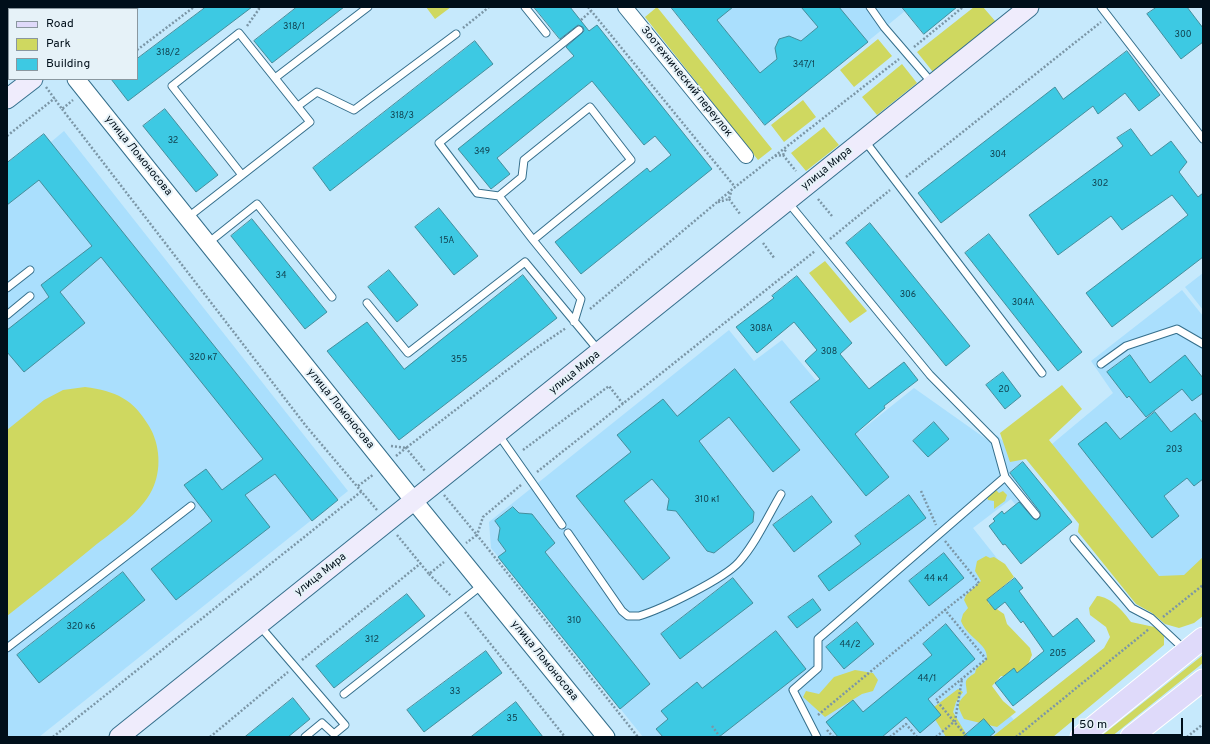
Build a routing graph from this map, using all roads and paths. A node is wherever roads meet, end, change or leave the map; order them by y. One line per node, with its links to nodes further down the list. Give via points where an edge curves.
1 (194, 7): 17 (path)
2 (258, 7): 14 (path, via 256,14)
3 (368, 7): 19 (lane)
4 (489, 7): 16 (path)
5 (526, 7): 15 (lane)
6 (588, 7): 37 (path)
7 (625, 7): 32 (street, Зоотехнический переулок)
8 (870, 7): 18 (lane)
9 (963, 7): 18 (path)
10 (1029, 7): 22 (main road, улица Мира)
11 (1101, 7): 12 (lane)
12 (1108, 16): 29 (lane); 36 (path)
13 (579, 30): 39 (lane, via 440,143 477,193)
14 (239, 33): 19 (lane); 35 (lane, via 172,86)
15 (546, 33)
16 (456, 34): 25 (lane, via 354,110 317,92)
17 (138, 49)
18 (906, 54): 22 (lane); 30 (path)
19 (275, 78): 25 (lane)
20 (32, 80): 24 (main road)
21 (77, 80): 46 (street, улица Ломоносова)
22 (933, 84): 28 (main road, улица Мира)
23 (55, 98): 27 (path)
24 (7, 99)
25 (298, 106): 35 (lane, via 310,122)
26 (62, 109): 74 (path, via 306,426)
27 (7, 136)
28 (863, 139): 36 (lane); 42 (main road, улица Мира)
29 (1203, 139)
30 (786, 147): 31 (path); 33 (path)
31 (783, 155): 33 (path); 34 (path)
32 (746, 156)
33 (774, 156): 37 (path)
34 (796, 171)
35 (242, 175): 46 (lane)
36 (897, 184): 50 (path); 62 (lane)
37 (735, 188): 38 (path)
38 (732, 190): 40 (path); 43 (path)
39 (499, 196): 47 (lane); 47 (lane, via 522,177 524,160 590,107 631,160)
40 (728, 199): 43 (path); 44 (path)
41 (818, 199): 45 (path)
42 (787, 201): 50 (lane); 60 (main road, улица Мира)
43 (717, 202): 58 (path)
44 (740, 214)
45 (832, 216)
46 (187, 218): 48 (street, улица Ломоносова)
47 (533, 240): 58 (lane, via 581,299)
48 (208, 243): 55 (lane, via 257,204); 68 (street, улица Ломоносова)
49 (763, 243): 51 (path)
50 (822, 245): 63 (path); 71 (lane, via 930,375 995,441)
51 (775, 259)
52 (30, 270): 53 (lane)
53 (7, 288)
54 (30, 296): 57 (lane)
55 (332, 296)
56 (367, 303): 58 (lane, via 408,353 525,262)
57 (7, 315)
58 (574, 322): 60 (lane); 66 (path)
59 (1203, 344): 61 (lane, via 1177,329 1126,346)
60 (600, 352): 64 (main road, улица Мира)
61 (1101, 364)
62 (1042, 373)
63 (623, 404): 67 (path, via 609,386); 70 (path)
64 (498, 434): 72 (lane); 73 (main road, улица Мира)
65 (387, 441): 66 (path, via 392,447)
66 (406, 448): 68 (path); 73 (path)
67 (520, 453)
68 (385, 464): 74 (path); 78 (street, улица Ломоносова)
69 (532, 468): 70 (path)
70 (535, 474): 72 (path)
71 (1005, 477): 80 (lane); 85 (lane)
72 (529, 479): 82 (lane); 84 (path, via 483,517)
73 (435, 484): 78 (main road, улица Мира); 84 (path)
74 (358, 486): 75 (path)
75 (362, 491): 81 (path); 108 (path)
76 (921, 491): 85 (path)
77 (781, 494): 83 (lane, via 745,555 732,568 719,578 639,616 628,616 622,611)
78 (414, 501): 81 (main road, улица Мира); 87 (street, улица Ломоносова)
79 (191, 506): 97 (lane)
80 (1036, 515)
81 (387, 523): 88 (path); 95 (main road, улица Мира)
82 (562, 525)
83 (568, 533)
84 (477, 534): 87 (path); 114 (path)
85 (939, 534): 93 (path, via 979,582); 116 (lane, via 818,639 818,668 793,690)
86 (1074, 539): 94 (lane, via 1132,608)
87 (456, 552): 89 (path); 90 (street, улица Ломоносова)
88 (421, 563): 89 (path); 99 (path)
89 (429, 574): 92 (path)
90 (482, 585): 92 (lane); 113 (street, улица Ломоносова)
91 (1203, 585): 94 (path)
92 (458, 604): 102 (lane); 112 (path)
93 (945, 610): 100 (path, via 986,659); 103 (path)
94 (1156, 622): 98 (lane); 121 (path)
95 (258, 624): 99 (lane); 109 (main road, улица Мира)
96 (1203, 638): 98 (main road)
97 (7, 648)
98 (1186, 652): 122 (main road)
99 (294, 667): 110 (path); 111 (lane, via 345,725 334,734 322,723)
100 (962, 678): 104 (path); 104 (path, via 936,700)
101 (1203, 680): 107 (main road)
102 (344, 694)
103 (816, 717)
104 (955, 721): 119 (path); 120 (path)
105 (1203, 724): 123 (path)
106 (712, 726): 115 (path)
107 (1135, 736)
108 (53, 737)
109 (119, 737)
110 (210, 737)
111 (305, 737)
112 (565, 737)
113 (606, 737)
114 (638, 737)
115 (720, 737)
116 (817, 737)
117 (890, 737): 118 (path, via 906,724)
118 (916, 737)
119 (936, 737)
120 (968, 737)
121 (1016, 737)
122 (1081, 737)
123 (1187, 737)

